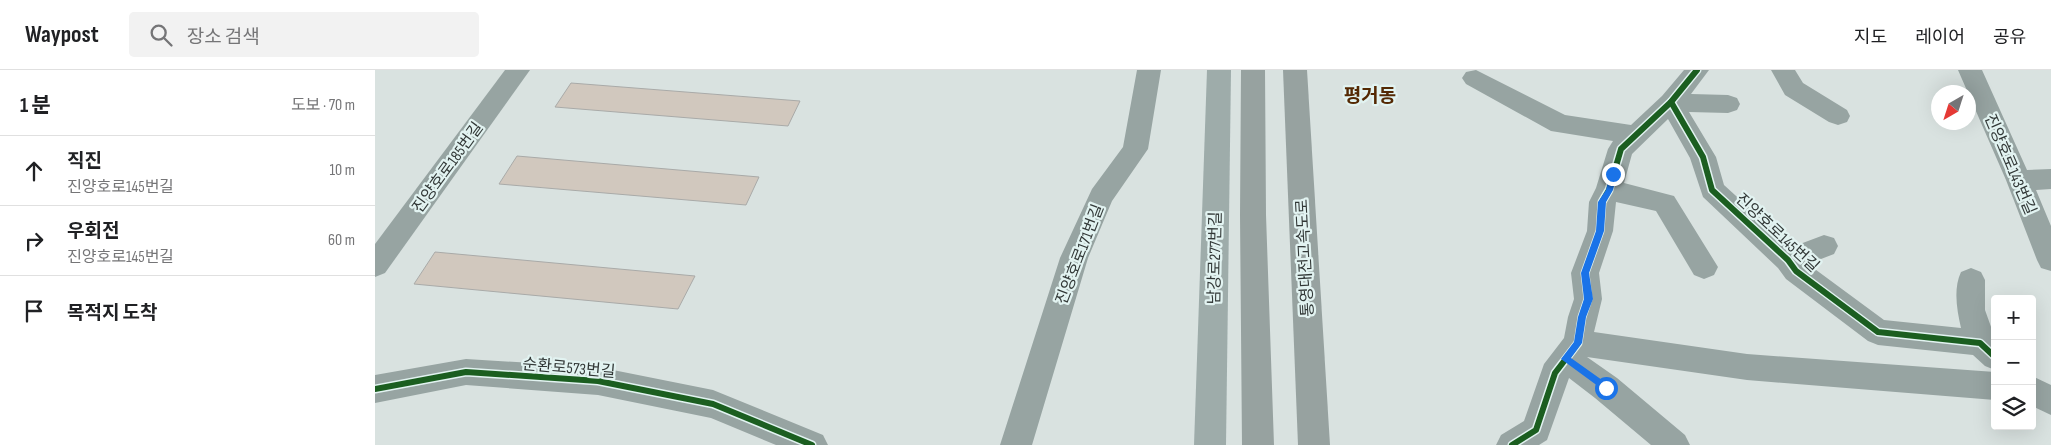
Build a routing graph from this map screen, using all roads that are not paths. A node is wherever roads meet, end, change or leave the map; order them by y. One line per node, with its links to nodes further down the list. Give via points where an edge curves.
1 (518, 70): 17 (street, 진양호로185번길)
2 (1149, 70): 33 (street, 진양호로171번길, via 1135,150 1101,196 1074,258)
3 (1219, 70): 34 (street, 남강로277번길)
4 (1253, 70): 35 (highway)
5 (1295, 70): 36 (highway, 통영대전고속도로)
6 (1697, 70): 10 (street)
7 (1783, 70): 12 (street, via 1794,90)
8 (1970, 70): 15 (street, 진양호로143번길)
9 (1474, 78): 13 (street, via 1560,124)
10 (1671, 102): 11 (street); 13 (street); 19 (street, 진양호로145번길, via 1703,157 1712,190)
11 (1728, 104)
12 (1837, 116)
13 (1636, 135): 16 (street, via 1621,149)
14 (2051, 179): 15 (street)
15 (2019, 180): 20 (street, 진양호로143번길)
16 (1609, 190): 22 (street, via 1665,203); 24 (street, via 1602,202 1600,231 1585,273 1588,299)
17 (386, 233): 21 (street, 진양호로185번길)
18 (1824, 246): 19 (street)
19 (1788, 260): 25 (street, 진양호로145번길, via 1796,271 1878,332)
20 (2051, 260)
21 (375, 265)
22 (1704, 268)
23 (1971, 280): 25 (street, via 1971,310)
24 (1574, 348): 26 (street, via 1747,367); 37 (street, via 1555,373 1536,430); 38 (street, via 1566,359)
25 (1987, 350)
26 (1991, 386)
27 (375, 389): 32 (street, 순환로573번길, via 466,372 598,381 713,404)
28 (2036, 389): 29 (street)
29 (2051, 390)
30 (2036, 391): 31 (street)
31 (2051, 400)
32 (812, 445)
33 (1016, 445)
34 (1209, 445)
35 (1258, 445)
36 (1314, 445)
37 (1512, 445)
38 (1674, 445)

